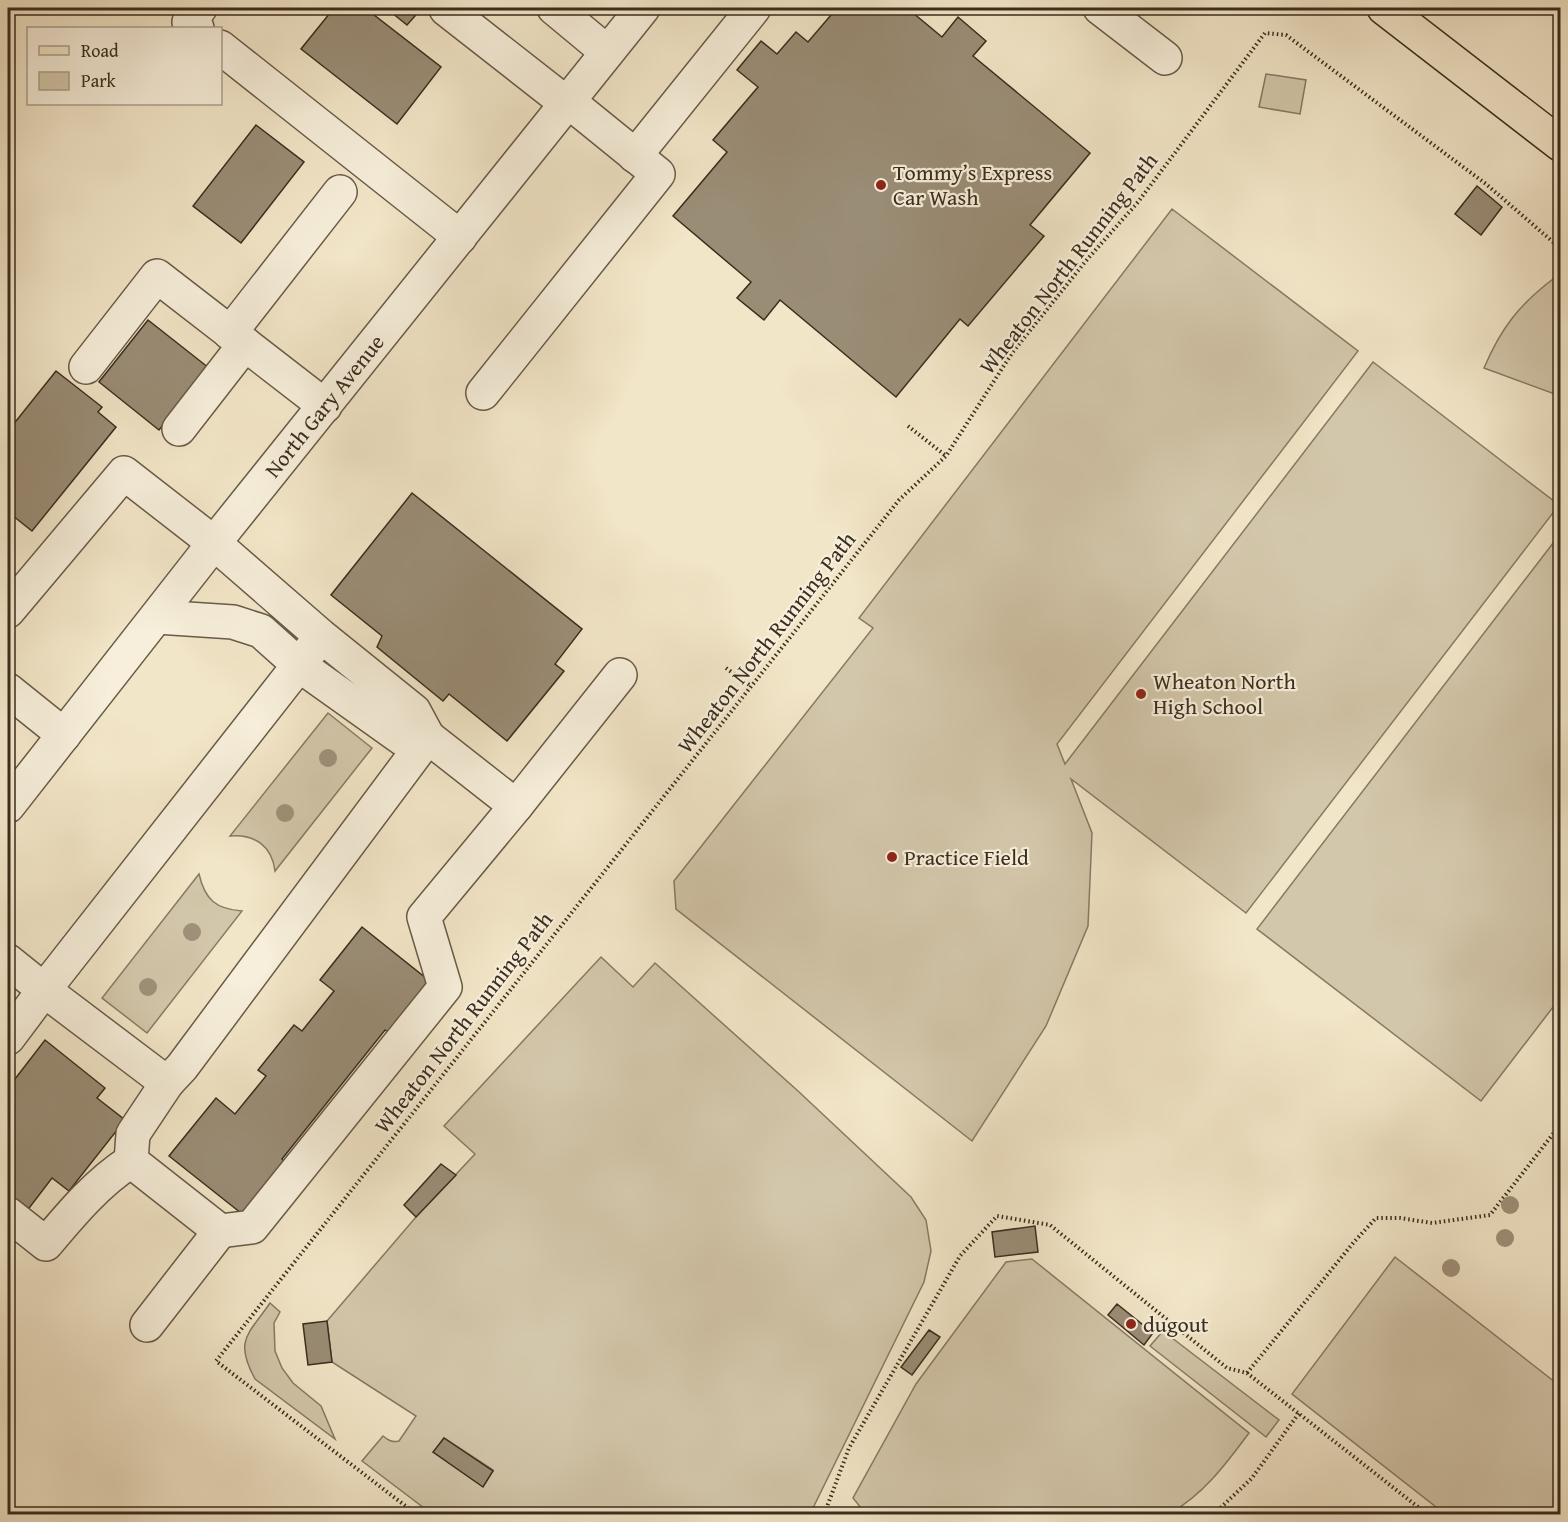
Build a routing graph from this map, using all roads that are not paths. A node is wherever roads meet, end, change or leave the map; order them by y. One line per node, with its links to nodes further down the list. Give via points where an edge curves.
1 (200, 8): 8 (street, via 189,22)
2 (554, 8): 10 (street)
3 (643, 8): 10 (street, North Gary Avenue)
4 (754, 8): 14 (street)
5 (1100, 8): 11 (street)
6 (1384, 8): 13 (main road)
7 (446, 9): 12 (street)
8 (196, 27)
9 (222, 49): 16 (street)
10 (607, 52): 12 (street, North Gary Avenue)
11 (1165, 58)
12 (567, 102): 14 (street); 16 (street, North Gary Avenue)
13 (1560, 144)
14 (635, 156): 19 (street, via 658,174)
15 (340, 192): 17 (street)
16 (460, 237): 20 (street, North Gary Avenue)
17 (238, 338): 18 (street, via 157,276); 20 (street); 21 (street)
18 (86, 368)
19 (483, 393)
20 (325, 406): 22 (street, North Gary Avenue)
21 (179, 429)
22 (214, 543): 23 (street, via 124,472); 24 (street, North Gary Avenue); 25 (street)
23 (8, 611)
24 (157, 616): 26 (street, via 233,622 261,631); 29 (street, North Gary Avenue)
25 (321, 636): 26 (street); 30 (street, via 414,711)
26 (299, 665): 30 (street, via 403,739); 34 (street)
27 (620, 675): 32 (street)
28 (8, 690): 29 (street)
29 (64, 735): 31 (street, North Gary Avenue)
30 (428, 737): 32 (street); 36 (street)
31 (8, 806)
32 (516, 806): 39 (street, via 424,917 445,987 252,1227)
33 (8, 961): 34 (street)
34 (44, 990): 35 (street); 36 (street)
35 (8, 1038)
36 (167, 1083): 37 (street, via 133,1134)
37 (131, 1161): 38 (street, via 85,1199 46,1244); 39 (street)
38 (8, 1214)
39 (220, 1231): 40 (street)
40 (147, 1324)

